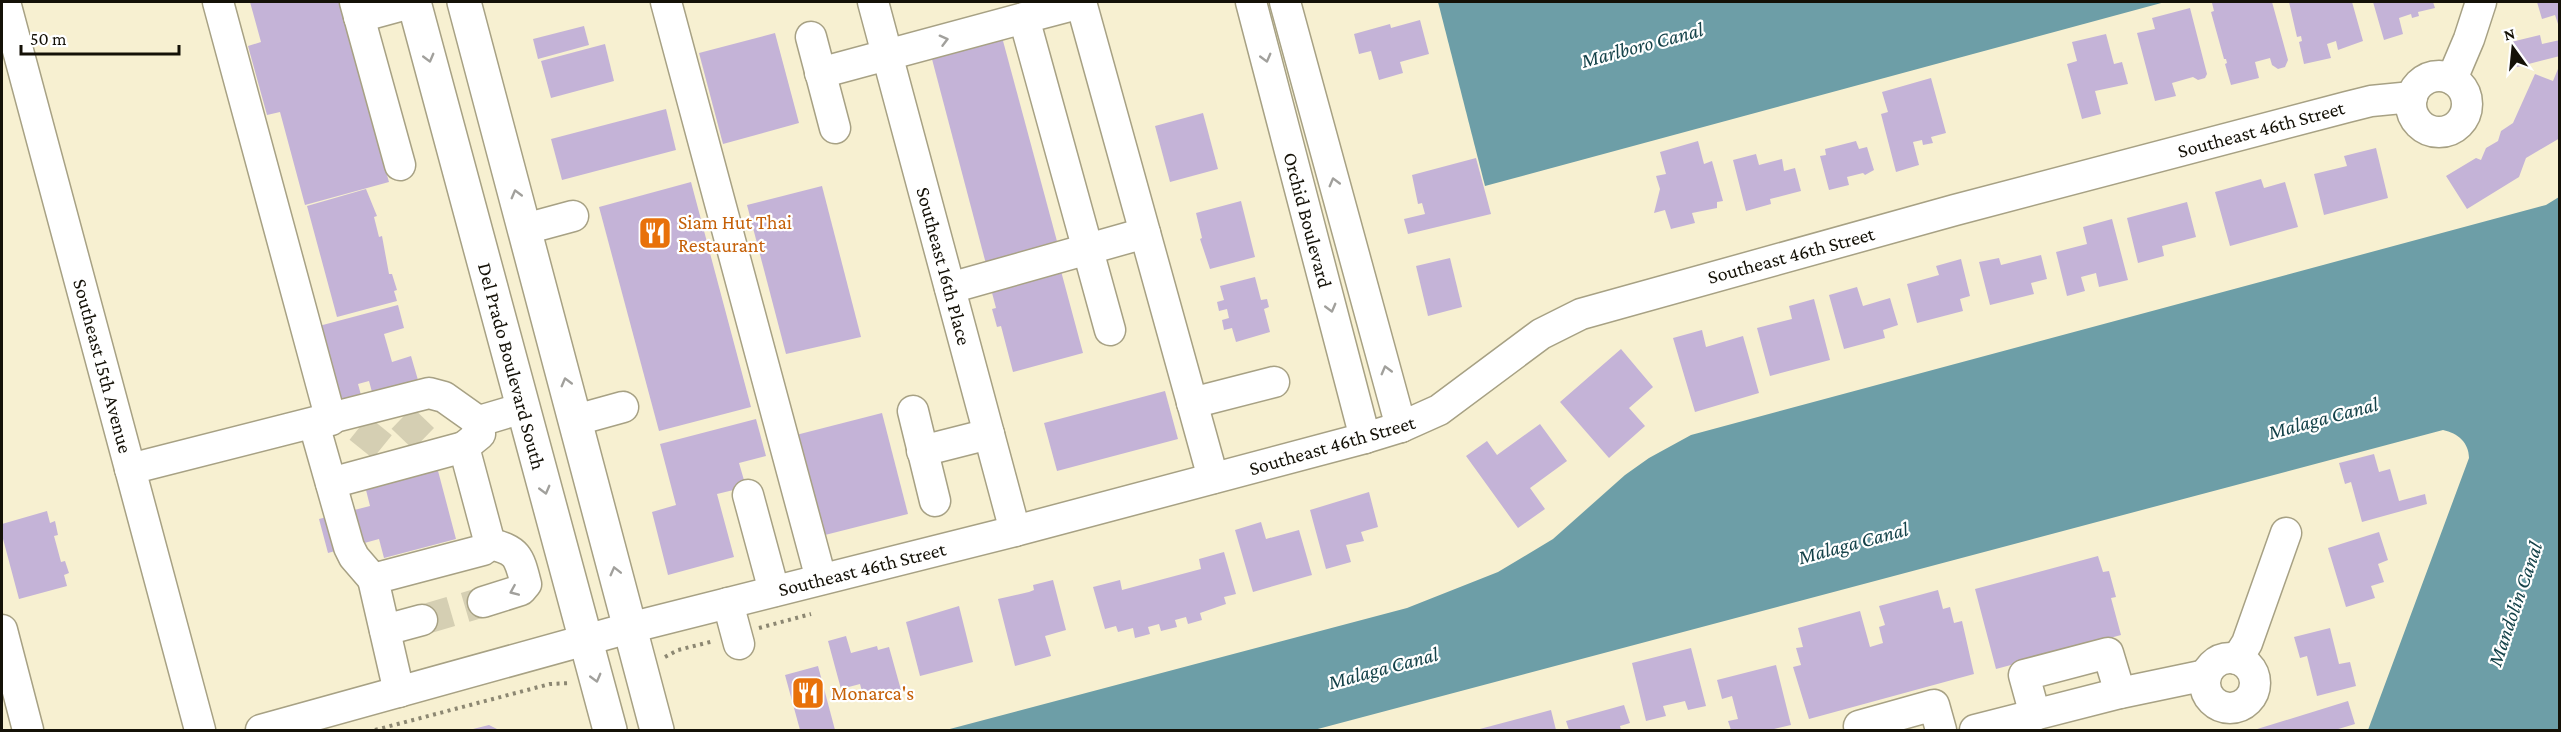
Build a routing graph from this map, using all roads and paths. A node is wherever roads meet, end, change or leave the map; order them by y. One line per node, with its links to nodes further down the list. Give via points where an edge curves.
1 (5, 2): 38 (street, Southeast 15th Avenue)
2 (218, 2): 32 (street)
3 (414, 2): 11 (street); 29 (main road, Del Prado Boulevard South, one-way to 29)
4 (464, 2): 21 (main road, one-way to 4)
5 (666, 2): 47 (street)
6 (873, 2): 14 (street, Southeast 16th Place)
7 (1081, 2): 12 (street); 22 (street)
8 (1251, 2): 35 (street, Orchid Boulevard, one-way to 35)
9 (1285, 2): 33 (street, Orchid Boulevard, one-way to 9)
10 (2481, 2): 16 (street)
11 (357, 9): 19 (street)
12 (1023, 18): 14 (street, one-way to 12); 23 (street)
13 (811, 37): 15 (street)
14 (888, 56): 15 (street); 24 (street, Southeast 16th Place)
15 (820, 73): 18 (street)
16 (2452, 79): 17 (street, via 2427,79); 17 (street, via 2460,85 2467,102 2466,112 2455,127 2436,132 2419,124 2411,107)
17 (2412, 97): 33 (street, Southeast 46th Street, via 2347,106 1581,314 1541,334 1439,410)
18 (835, 128)
19 (400, 165)
20 (573, 216): 21 (street)
21 (525, 228): 31 (main road, one-way to 21)
22 (1145, 233): 23 (street); 27 (street)
23 (1087, 249): 24 (street); 25 (street)
24 (950, 288): 34 (street, Southeast 16th Place)
25 (1110, 330)
26 (1274, 382): 27 (street)
27 (1192, 403): 39 (street)
28 (623, 407): 31 (street)
29 (524, 408): 36 (street); 55 (main road, Del Prado Boulevard South, one-way to 55)
30 (913, 411): 37 (street)
31 (576, 420): 52 (main road, one-way to 31)
32 (337, 422): 36 (street, via 394,411 429,393 444,398 475,419); 38 (street); 40 (street)
33 (1401, 427): 35 (street, Southeast 46th Street)
34 (989, 434): 37 (street); 43 (street, Southeast 16th Place)
35 (1365, 438): 39 (street, Southeast 46th Street)
36 (453, 442): 40 (street); 45 (street)
37 (922, 451): 42 (street)
38 (130, 469): 64 (street, Southeast 15th Avenue)
39 (1213, 478): 43 (street, Southeast 46th Street)
40 (330, 483): 46 (street, via 354,556)
41 (748, 495): 48 (street)
42 (935, 501)
43 (1015, 531): 47 (street, Southeast 46th Street)
44 (2286, 533): 57 (street, via 2247,643)
45 (490, 544): 46 (street, via 483,550); 49 (street, one-way to 49, via 508,548 520,559 526,584 521,590)
46 (373, 579): 54 (street)
47 (821, 579): 48 (street, Southeast 46th Street)
48 (774, 591): 50 (street, Southeast 46th Street)
49 (483, 602)
50 (728, 603): 52 (street, Southeast 46th Street); 56 (street)
51 (422, 620): 54 (street)
52 (629, 628): 55 (street, Southeast 46th Street); 67 (main road)
53 (2, 630): 63 (street)
54 (385, 630): 59 (street)
55 (586, 640): 59 (street, Southeast 46th Street); 66 (main road, Del Prado Boulevard South, one-way to 66)
56 (740, 644)
57 (2237, 659): 58 (street, via 2215,663); 62 (street, via 2246,663 2255,679 2251,697 2236,708 2226,708)
58 (2206, 675): 60 (street); 62 (street, via 2206,692)
59 (399, 692): 65 (street, Southeast 46th Street)
60 (2120, 693): 61 (street); 61 (street, via 2108,653 2024,675)
61 (2035, 715): 70 (street)
62 (2217, 718)
63 (28, 730)
64 (200, 730)
65 (261, 730)
66 (610, 730)
67 (657, 730)
68 (1860, 730): 69 (street, via 1859,726 1934,705)
69 (1941, 730)
70 (1975, 730)

